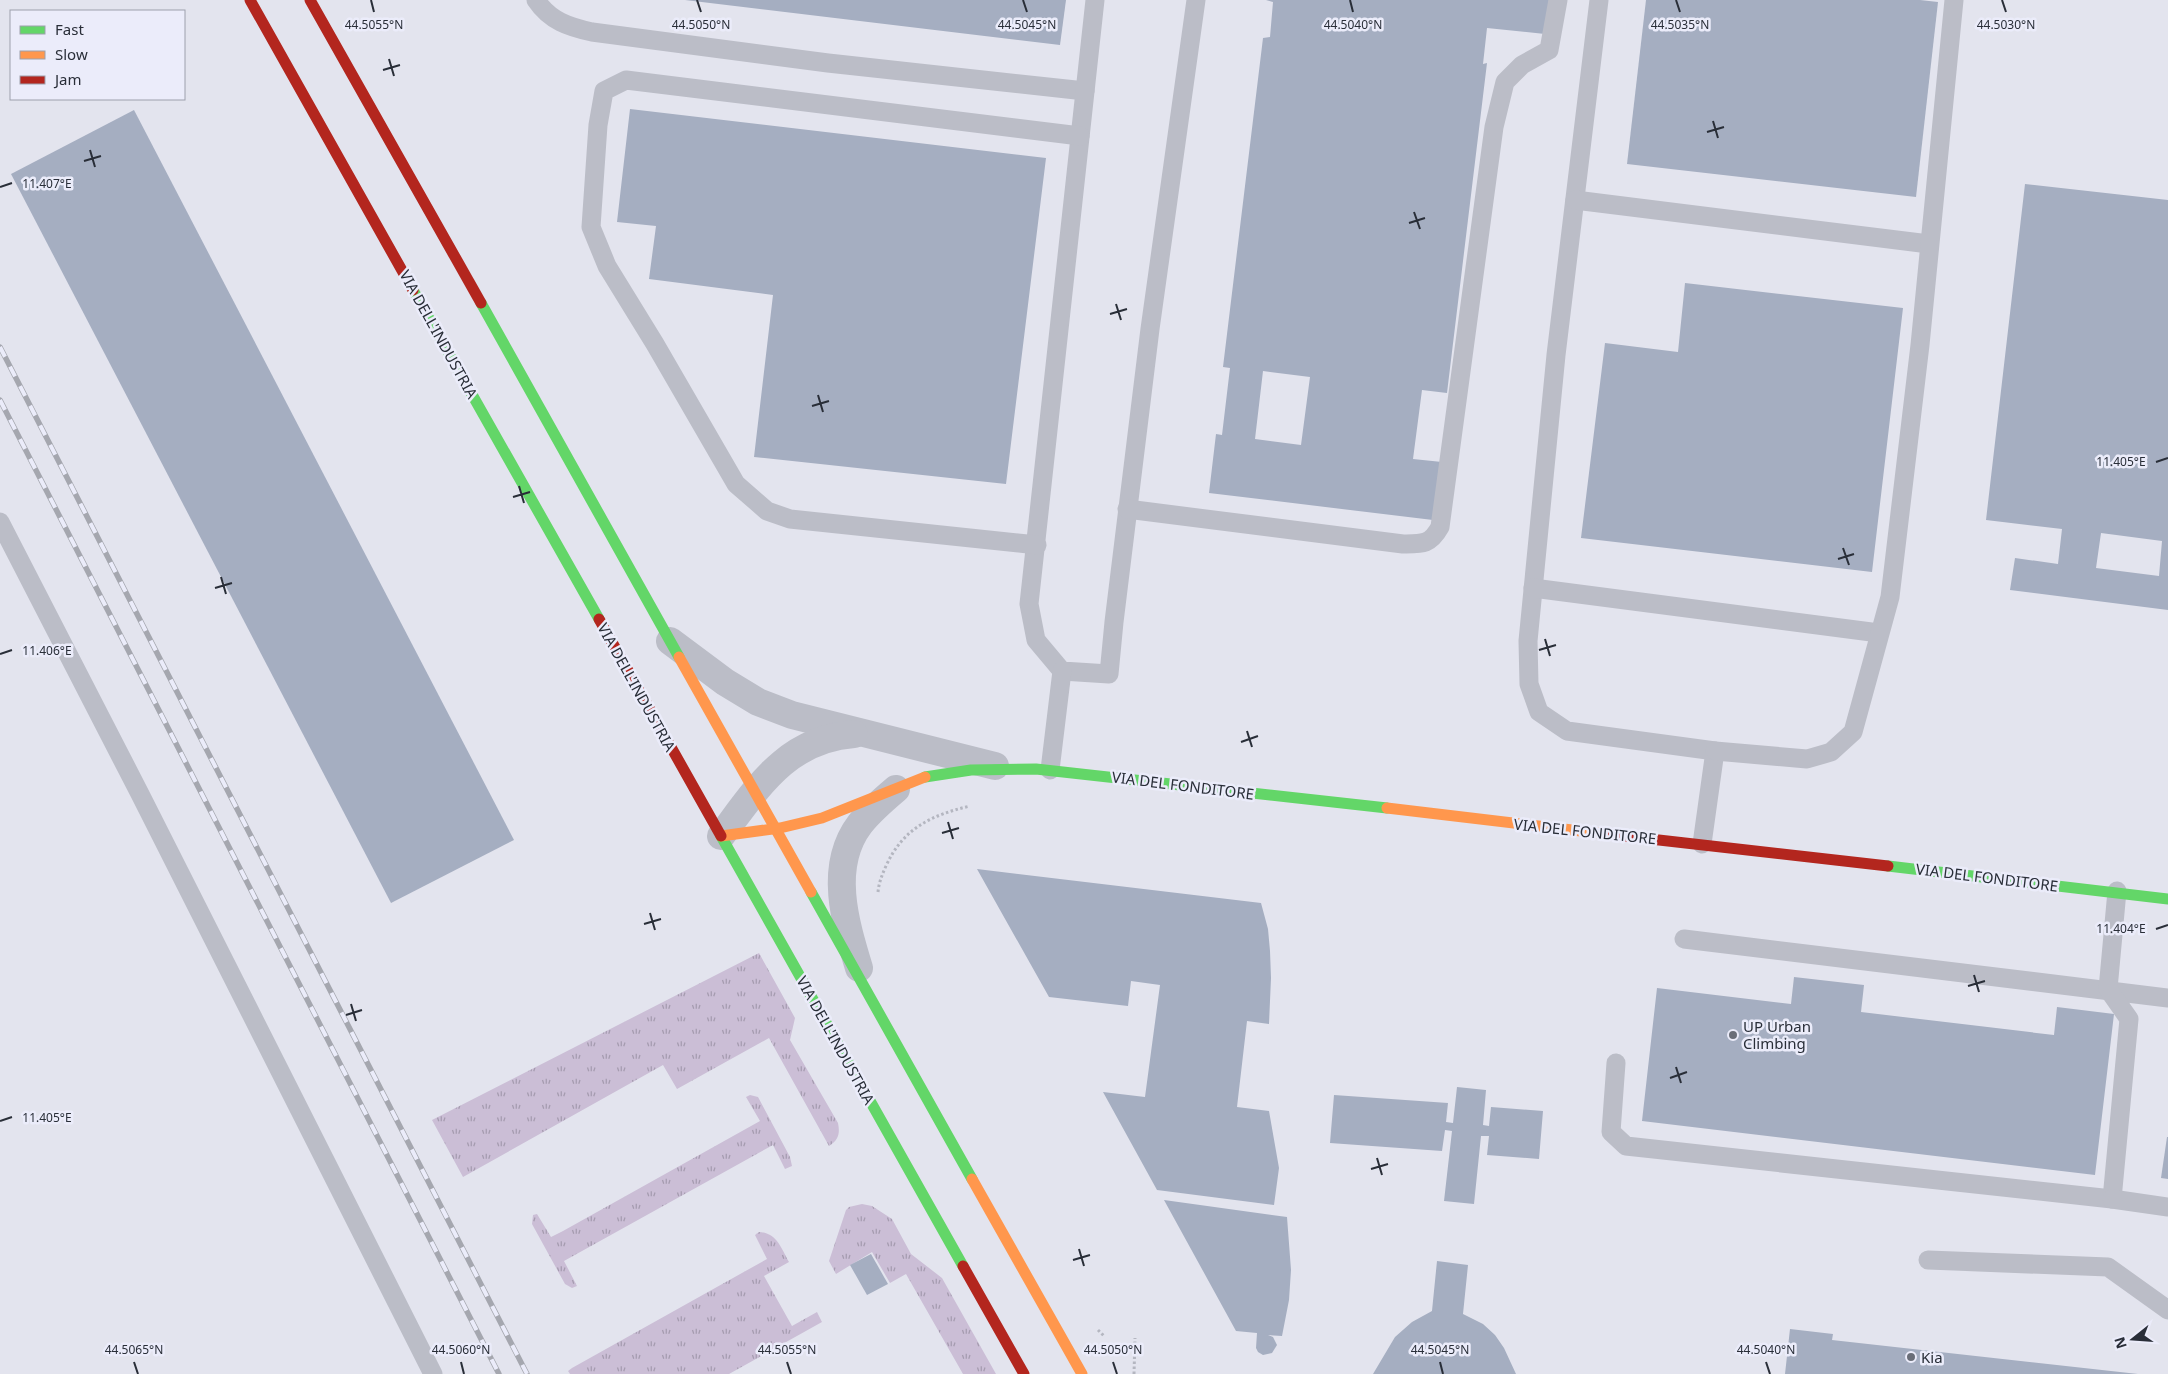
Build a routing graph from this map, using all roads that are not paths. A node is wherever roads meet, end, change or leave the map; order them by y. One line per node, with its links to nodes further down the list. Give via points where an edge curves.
1 (250, 0): 27 (main road, VIA DELL'INDUSTRIA)
2 (310, 0): 18 (main road)
3 (536, 0): 9 (lane, via 540,7 565,26 592,32 828,63)
4 (1095, 0): 9 (lane)
5 (1196, 0): 13 (lane)
6 (1558, 0): 13 (lane, via 1549,50 1522,65 1505,82 1494,127 1440,527 1434,538 1422,544 1403,544)
7 (1599, 0): 11 (lane)
8 (1954, 0): 12 (lane)
9 (1085, 91): 10 (lane)
10 (1080, 136): 15 (lane); 15 (lane, via 626,80 604,91 598,124 591,227 607,266 736,484 767,511 790,519)
11 (1575, 200): 12 (lane); 16 (lane)
12 (1929, 244): 17 (lane, via 1890,597)
13 (1127, 509): 19 (lane, via 1109,674)
14 (0, 522): 40 (lane)
15 (1037, 545): 19 (lane, via 1029,604 1036,640)
16 (1533, 588): 17 (lane); 21 (lane, via 1528,641 1529,684 1539,712 1567,732)
17 (1879, 633): 21 (lane, via 1853,732 1831,752 1807,758)
18 (670, 641): 20 (street, VIA DEL FONDITORE, via 724,682 758,702 792,715); 25 (main road)
19 (1062, 671): 23 (lane)
20 (865, 734): 22 (street, VIA DEL FONDITORE); 25 (street, VIA DEL FONDITORE, via 838,736 803,748 768,774)
21 (1716, 751): 28 (lane)
22 (1001, 767): 23 (main road, VIA DEL FONDITORE); 24 (main road, VIA DEL FONDITORE, via 926,776)
23 (1050, 770): 28 (main road, VIA DEL FONDITORE)
24 (902, 785): 26 (main road, VIA DEL FONDITORE, via 835,814); 33 (street, VIA DEL FONDITORE, via 859,825 842,867 842,894 851,943)
25 (754, 792): 26 (main road); 27 (street, VIA DEL FONDITORE)
26 (775, 829): 27 (main road, VIA DEL FONDITORE); 33 (main road)
27 (721, 836): 41 (main road, VIA DELL'INDUSTRIA)
28 (1702, 844): 29 (main road, VIA DEL FONDITORE)
29 (2117, 891): 30 (main road, VIA DEL FONDITORE); 32 (lane)
30 (2168, 898)
31 (1684, 940): 32 (lane)
32 (2108, 989): 34 (lane); 36 (lane, via 2129,1019)
33 (867, 990): 42 (main road)
34 (2168, 998)
35 (1616, 1063): 36 (lane, via 1611,1132 1626,1146)
36 (2112, 1199): 37 (lane)
37 (2168, 1207)
38 (1928, 1260): 39 (lane, via 2108,1267)
39 (2168, 1310)
40 (434, 1374)
41 (1024, 1374)
42 (1082, 1374)

